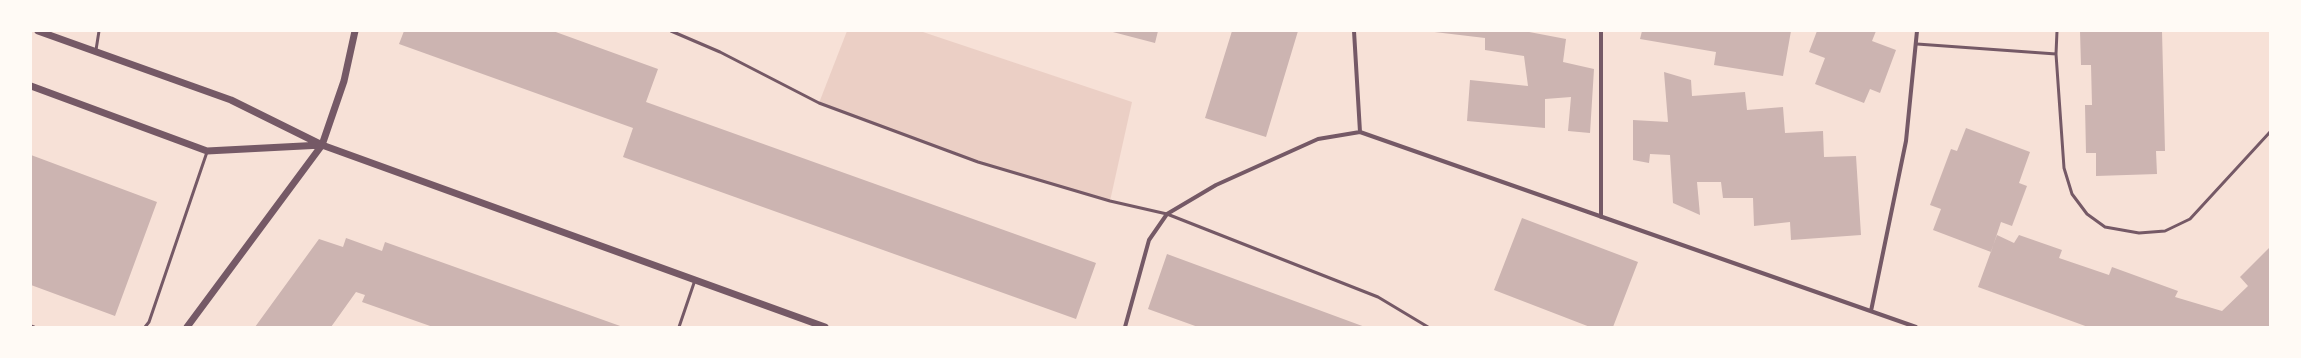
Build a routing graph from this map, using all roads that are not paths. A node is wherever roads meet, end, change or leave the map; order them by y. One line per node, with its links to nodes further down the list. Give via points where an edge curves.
1 (38, 31): 10 (street)
2 (99, 31): 10 (lane)
3 (355, 31): 15 (street, via 344,81)
4 (671, 31): 17 (lane, via 720,52 819,103 978,162 1110,201)
5 (1354, 31): 13 (street)
6 (1601, 31): 18 (street)
7 (1917, 31): 9 (street)
8 (2056, 31): 11 (lane)
9 (1917, 44): 11 (lane); 20 (street, via 1906,141)
10 (96, 50): 15 (street, via 231,100)
11 (2056, 54): 14 (lane, via 2064,168 2072,194 2087,214 2105,227 2139,233 2165,231 2190,219)
12 (31, 86): 16 (street)
13 (1360, 132): 17 (street, via 1318,139 1216,185); 18 (street)
14 (2270, 132)
15 (322, 145): 16 (street); 19 (street); 24 (street)
16 (207, 151): 23 (lane, via 149,322)
17 (1167, 214): 27 (street, via 1149,240); 28 (lane, via 1378,297)
18 (1601, 217): 20 (street)
19 (695, 280): 25 (lane); 26 (street)
20 (1871, 311): 29 (street)
21 (31, 326): 22 (lane)
22 (34, 327)
23 (145, 327)
24 (187, 327)
25 (679, 327)
26 (825, 327)
27 (1125, 327)
28 (1428, 327)
29 (1916, 327)

